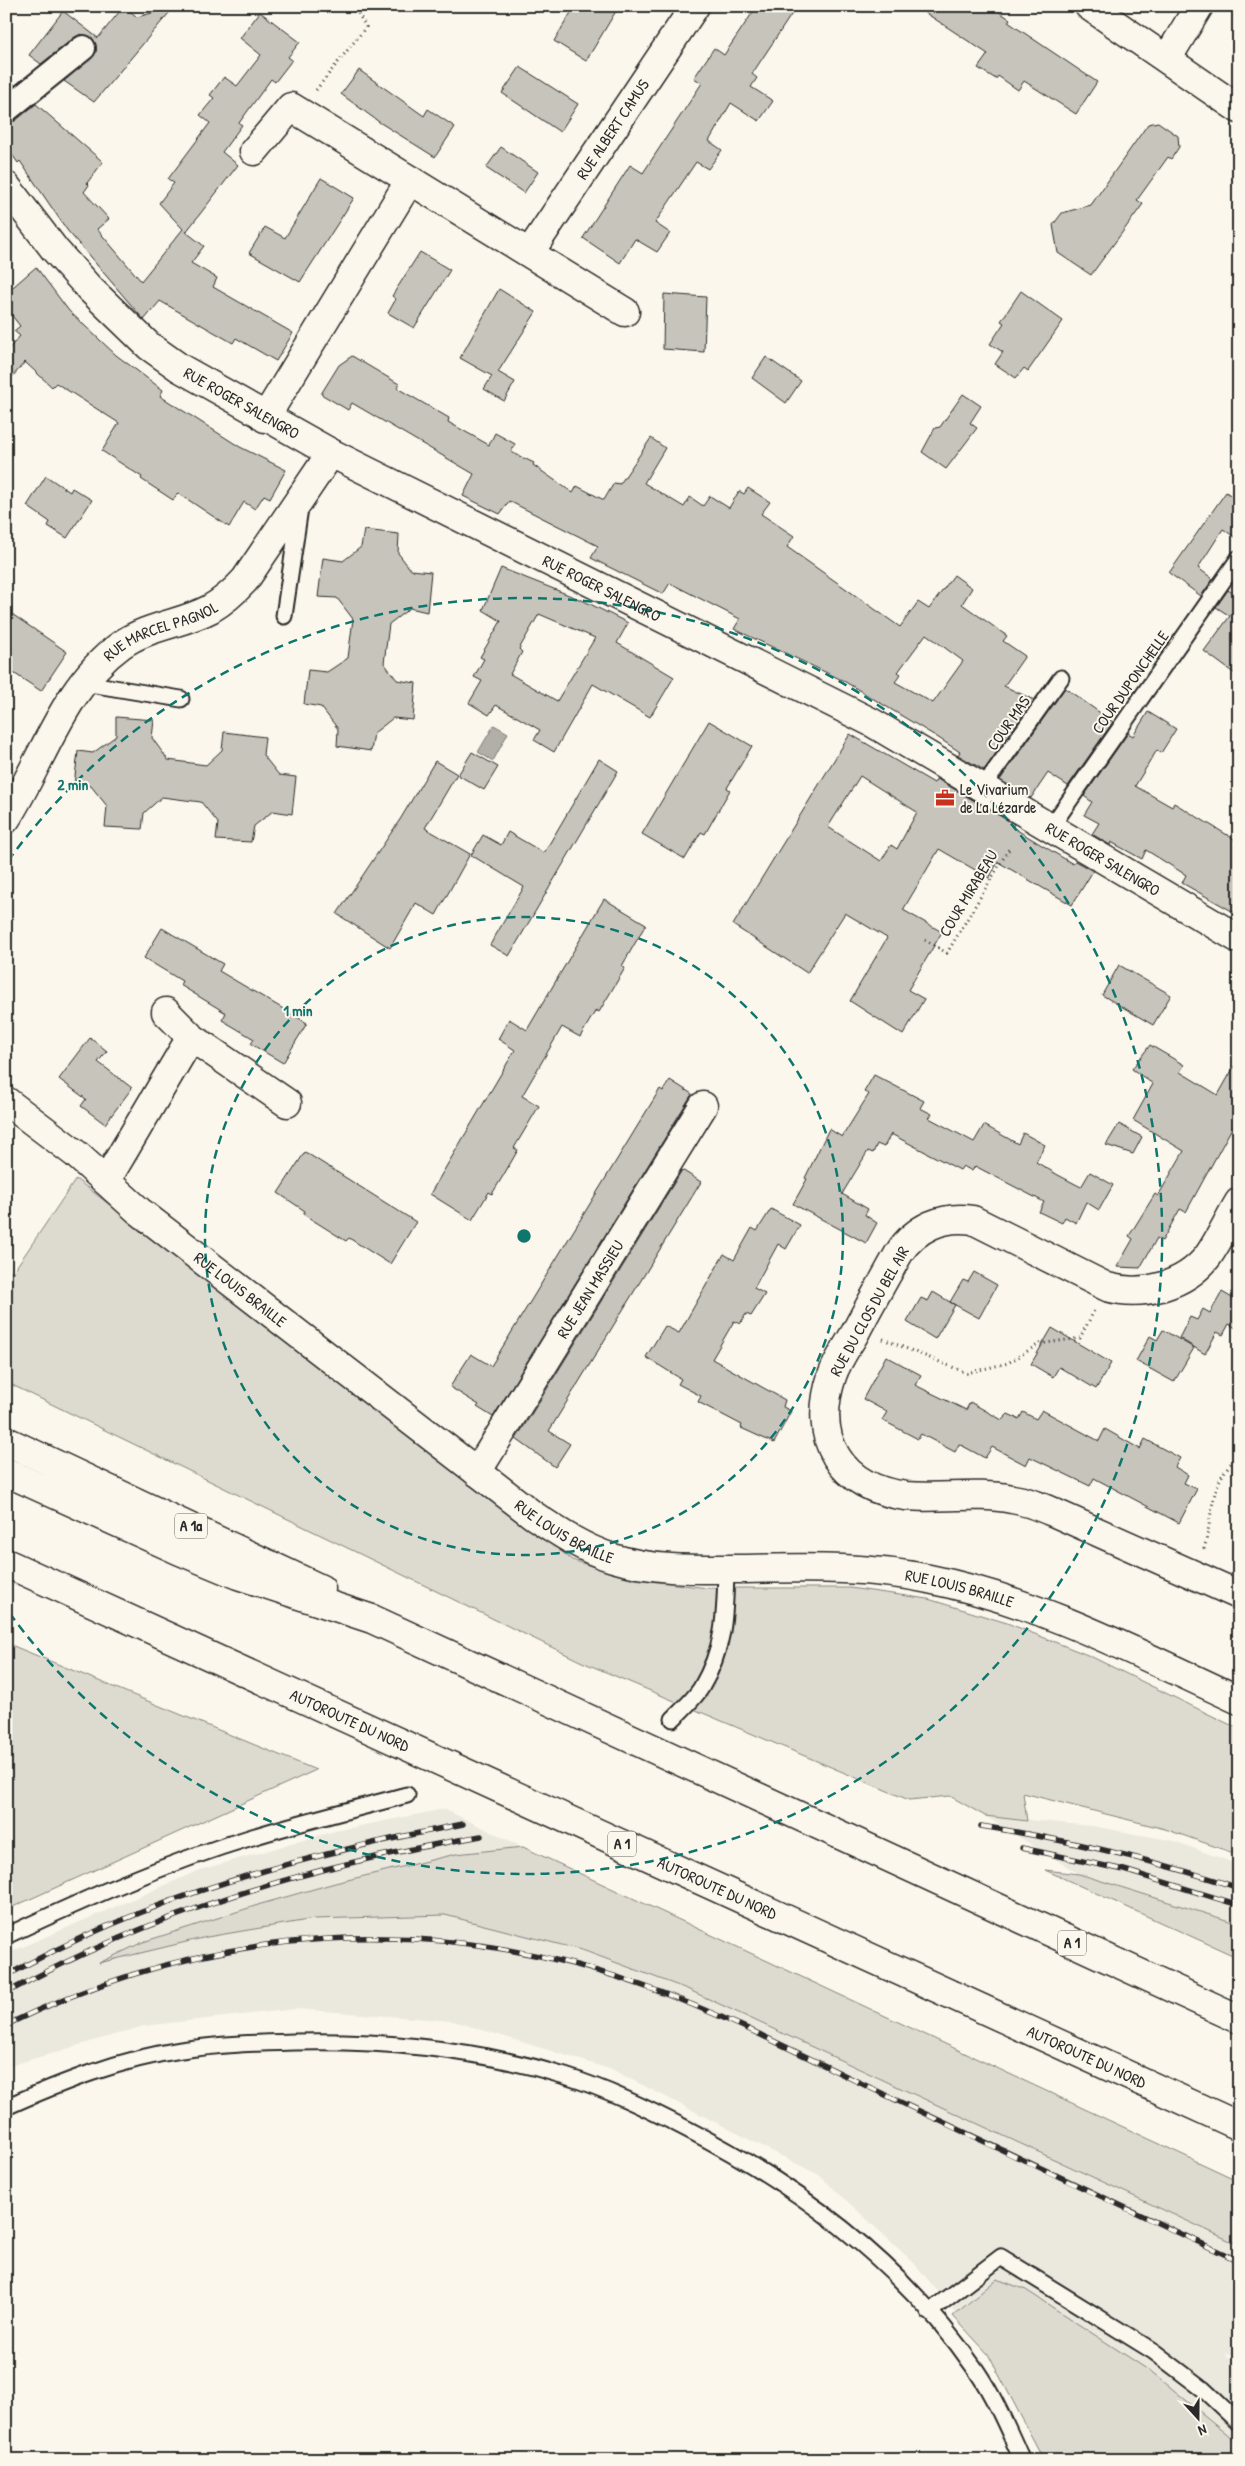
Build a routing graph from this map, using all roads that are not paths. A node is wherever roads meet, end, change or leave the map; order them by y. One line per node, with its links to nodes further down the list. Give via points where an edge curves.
1 (696, 6): 11 (main road, RUE ALBERT CAMUS)
2 (1089, 6): 5 (main road)
3 (1199, 6): 5 (main road)
4 (83, 48): 7 (street)
5 (1167, 59): 6 (main road)
6 (1239, 109)
7 (6, 110)
8 (254, 151): 9 (main road, via 291,106)
9 (410, 180): 11 (main road); 13 (main road)
10 (6, 186): 13 (main road, RUE ROGER SALENGRO, via 55,250 142,340 180,368)
11 (530, 252): 12 (main road)
12 (625, 312)
13 (265, 418): 14 (main road, RUE ROGER SALENGRO)
14 (331, 453): 15 (main road, RUE MARCEL PAGNOL); 21 (main road, RUE ROGER SALENGRO, via 816,693)
15 (302, 496): 17 (lane); 19 (main road, RUE MARCEL PAGNOL, via 245,580 229,597 208,610 123,643 109,654)
16 (1239, 558): 23 (lane, COUR DUPONCHELLE)
17 (284, 616)
18 (1061, 678): 21 (lane, COUR MAS)
19 (84, 684): 20 (lane); 22 (main road, RUE MARCEL PAGNOL, via 55,723 23,792)
20 (181, 699)
21 (984, 787): 23 (main road, RUE ROGER SALENGRO)
22 (6, 819)
23 (1050, 827): 24 (main road, RUE ROGER SALENGRO)
24 (1239, 938)
25 (166, 1012): 26 (main road)
26 (191, 1037): 28 (main road); 30 (main road)
27 (6, 1101): 30 (main road, RUE LOUIS BRAILLE)
28 (287, 1103)
29 (702, 1106): 34 (main road, RUE JEAN MASSIEU)
30 (106, 1181): 34 (main road, RUE LOUIS BRAILLE, via 139,1211)
31 (1239, 1202): 37 (main road, RUE DU CLOS DU BEL AIR, via 1213,1248 1193,1270 1150,1290 1129,1292 1107,1287 973,1220 955,1219 922,1229 906,1243 857,1328 832,1377 826,1406 829,1440 836,1459 850,1474 869,1486 893,1494 922,1497 988,1496 1024,1502 1055,1512)
32 (6, 1441): 38 (main road, A 1a, via 307,1581)
33 (6, 1472): 38 (main road, A 1, via 238,1575)
34 (477, 1472): 36 (main road, RUE LOUIS BRAILLE, via 548,1525 592,1550 650,1566)
35 (6, 1563): 45 (main road, AUTOROUTE DU NORD / A 1)
36 (726, 1569): 39 (main road, RUE LOUIS BRAILLE, via 878,1571 952,1584 1009,1601 1098,1635); 40 (lane, via 720,1646 700,1689)
37 (1239, 1596)
38 (372, 1618): 43 (main road, A 1)
39 (1239, 1700)
40 (673, 1720)
41 (407, 1795): 42 (lane, via 223,1847 115,1887)
42 (6, 1936)
43 (1239, 2020)
44 (6, 2107): 46 (lane, via 124,2063 181,2050 217,2046 384,2042 495,2058 589,2084 661,2116 740,2157 854,2237)
45 (1239, 2126)
46 (929, 2312): 47 (lane, via 1001,2257 1153,2351 1203,2389); 48 (lane, via 977,2372)
47 (1239, 2423)
48 (1022, 2460)

